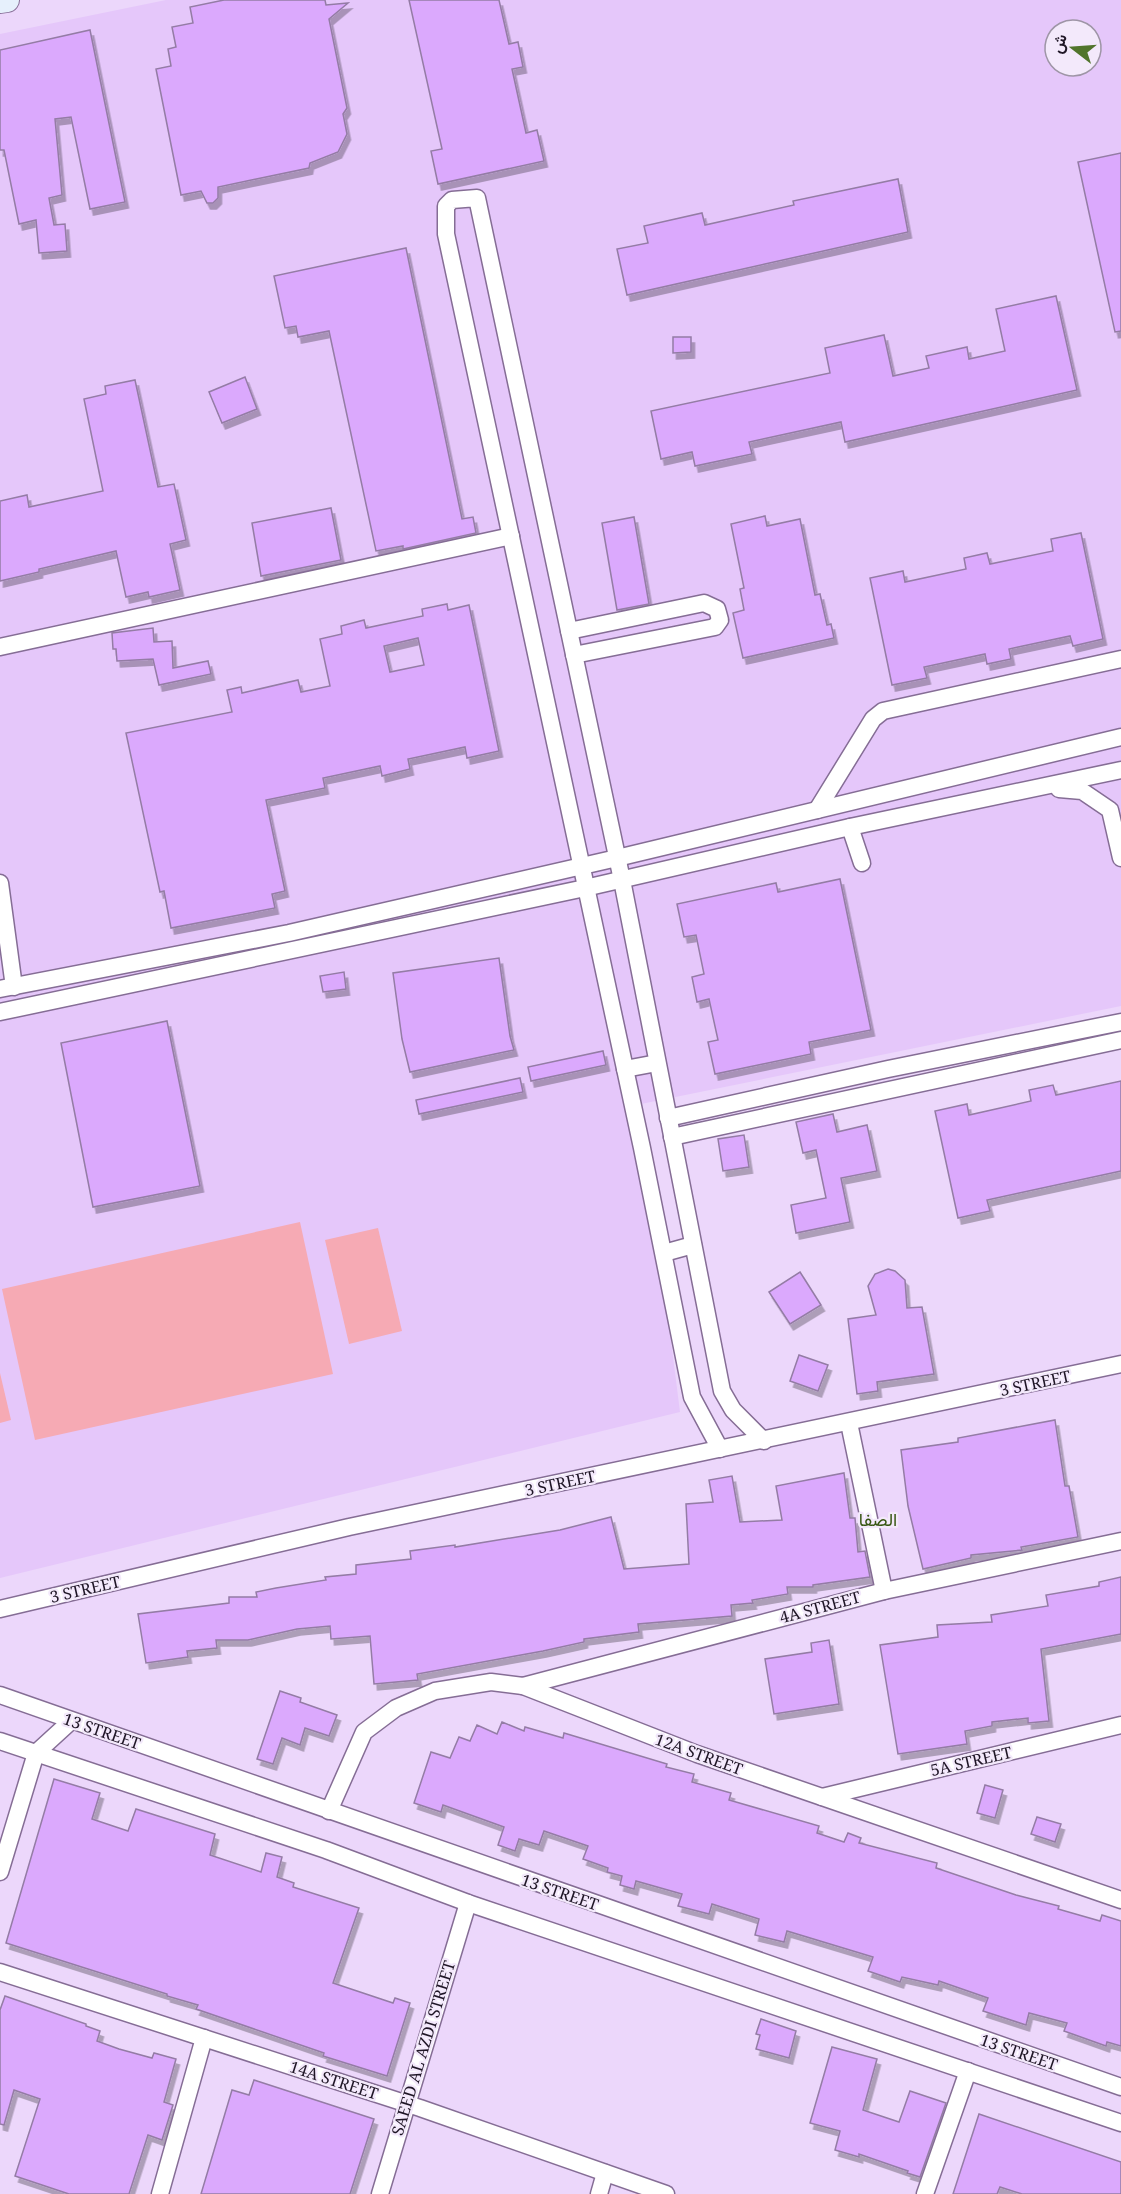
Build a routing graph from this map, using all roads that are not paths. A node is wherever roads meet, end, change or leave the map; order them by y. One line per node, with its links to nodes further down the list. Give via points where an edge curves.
1 (6, 0): 2 (main road)
2 (0, 1)
3 (511, 536): 4 (street, via 446,234 446,206 452,200 477,198); 5 (street); 16 (street)
4 (569, 631): 6 (street); 6 (street, via 704,603 717,609 720,620 715,627)
5 (0, 647)
6 (574, 655): 13 (street)
7 (1121, 659): 11 (street, via 883,711 873,719)
8 (1121, 737): 11 (street)
9 (1121, 770): 10 (street)
10 (1040, 787): 12 (street); 14 (street, via 1082,791 1110,810)
11 (817, 810): 13 (street)
12 (850, 827): 15 (street); 17 (street)
13 (617, 858): 16 (street); 17 (street)
14 (1121, 858)
15 (862, 863)
16 (582, 866): 19 (street); 20 (street)
17 (622, 880): 19 (street); 27 (street)
18 (0, 883): 22 (street)
19 (585, 888): 21 (street); 28 (street)
20 (289, 933): 21 (street); 22 (street)
21 (294, 950): 23 (street)
22 (15, 987): 23 (street)
23 (33, 1005): 24 (street)
24 (0, 1012)
25 (1121, 1022): 29 (street)
26 (1121, 1040): 30 (street)
27 (657, 1063): 28 (street); 29 (street)
28 (625, 1069): 32 (street)
29 (668, 1118): 30 (street)
30 (672, 1137): 31 (street)
31 (693, 1245): 32 (street); 34 (street)
32 (664, 1253): 35 (street)
33 (1121, 1364): 36 (street, 3 STREET)
34 (722, 1391): 35 (street); 37 (street, via 732,1410)
35 (692, 1397): 38 (street)
36 (849, 1423): 37 (street, 3 STREET); 40 (street)
37 (764, 1441): 38 (street, 3 STREET)
38 (720, 1449): 41 (street, 3 STREET, via 349,1527)
39 (1121, 1541): 40 (street, 4A STREET)
40 (884, 1591): 42 (street, 4A STREET)
41 (0, 1609)
42 (523, 1686): 48 (street, 12A STREET, via 697,1754); 49 (street, 12A STREET, via 490,1682 435,1691 396,1708 364,1732)
43 (0, 1695): 44 (street, 13 STREET)
44 (71, 1720): 47 (street); 49 (street, 13 STREET)
45 (1121, 1725): 48 (street, 5A STREET)
46 (0, 1741): 47 (street, 13 STREET)
47 (36, 1753): 50 (street); 52 (street, 13 STREET, via 326,1850)
48 (822, 1797): 51 (street, 12A STREET)
49 (329, 1811): 56 (street, 13 STREET)
50 (0, 1872)
51 (1121, 1900)
52 (468, 1903): 55 (street, 13 STREET); 57 (street, SAEED AL AZDI STREET)
53 (0, 1972): 54 (street, 14A STREET)
54 (204, 2038): 57 (street, 14A STREET); 60 (street)
55 (968, 2071): 58 (street, 13 STREET); 64 (street)
56 (1121, 2087)
57 (405, 2103): 59 (street, 14A STREET); 61 (street, SAEED AL AZDI STREET)
58 (1121, 2124)
59 (605, 2173): 62 (street); 63 (street, 14A STREET)
60 (160, 2194)
61 (380, 2194)
62 (599, 2194)
63 (666, 2194)
64 (925, 2194)

